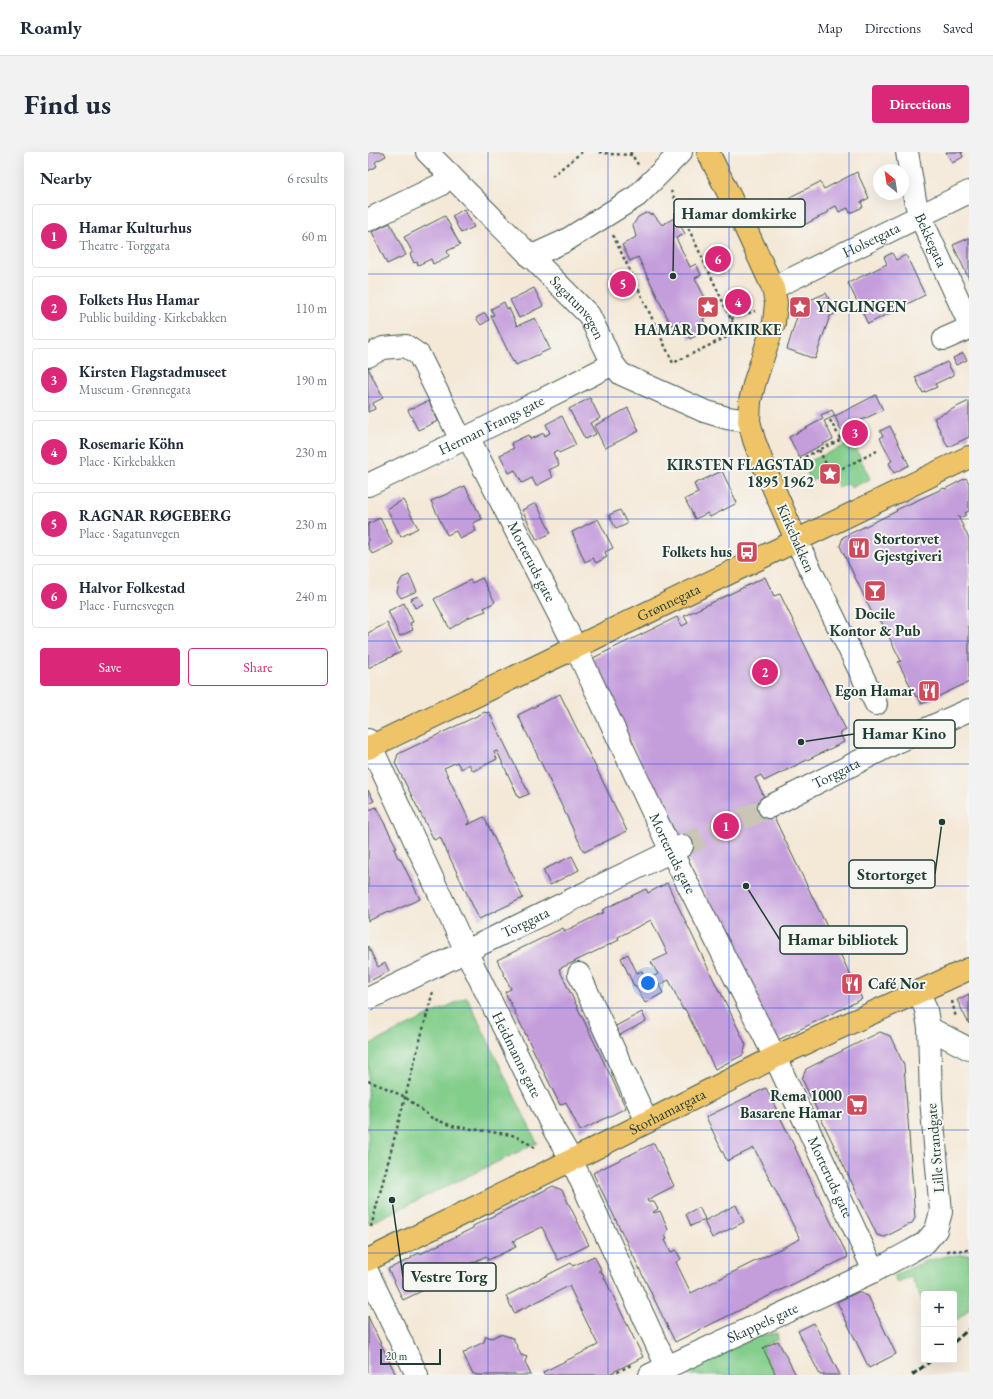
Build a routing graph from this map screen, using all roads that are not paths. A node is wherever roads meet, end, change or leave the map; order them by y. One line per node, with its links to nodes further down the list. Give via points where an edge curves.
1 (427, 152): 5 (street, Sagatunvegen)
2 (681, 152): 9 (street, via 637,196 565,241)
3 (708, 152): 10 (main road, Kirkebakken)
4 (907, 152): 7 (street, Bekkegata)
5 (450, 175): 8 (street, via 440,184); 9 (street, Sagatunvegen)
6 (969, 192): 7 (street, Holsetgata)
7 (920, 216): 10 (street, Holsetgata); 11 (street, Bekkegata)
8 (368, 220)
9 (530, 257): 15 (street, Sagatunvegen, via 589,315)
10 (770, 280): 16 (main road, Kirkebakken, via 776,303 774,323 755,381)
11 (969, 323)
12 (969, 328): 13 (street)
13 (944, 339)
14 (368, 356): 17 (street, Morteruds gate, via 383,348 406,346 419,355)
15 (613, 364): 16 (street, Sagatunvegen, via 621,374 697,408 727,418); 17 (street, Herman Frangs gate)
16 (749, 421): 20 (main road, Kirkebakken, via 761,459)
17 (465, 439): 19 (street, Herman Frangs gate); 21 (street, Morteruds gate)
18 (969, 457): 20 (main road, Grønnegata)
19 (368, 485)
20 (796, 540): 21 (main road, Grønnegata); 22 (street, Kirkebakken)
21 (576, 648): 24 (main road, Grønnegata); 26 (street, Morteruds gate)
22 (876, 704)
23 (969, 710): 25 (street, Torggata, via 897,742)
24 (369, 745): 27 (street, Heidmanns gate)
25 (769, 807)
26 (677, 848): 27 (street, Torggata); 34 (street, Morteruds gate)
27 (466, 951): 31 (street, Torggata); 36 (street, Heidmanns gate, via 554,1130)
28 (969, 969): 30 (main road, Storhamargata)
29 (579, 974): 35 (street)
30 (919, 991): 32 (street, Lille Strandgate); 34 (main road, Storhamargata)
31 (368, 998)
32 (929, 1028): 33 (street); 38 (street, Lille Strandgate, via 931,1099 941,1212 936,1230 925,1243)
33 (969, 1049)
34 (775, 1057): 35 (main road, Storhamargata); 38 (street, Morteruds gate)
35 (647, 1122): 36 (main road, Storhamargata)
36 (571, 1159): 37 (main road, Storhamargata); 40 (street, Heidmanns gate)
37 (368, 1260)
38 (874, 1271): 40 (street, Skappels gate)
39 (368, 1273): 41 (street)
40 (659, 1364)
41 (417, 1375)

